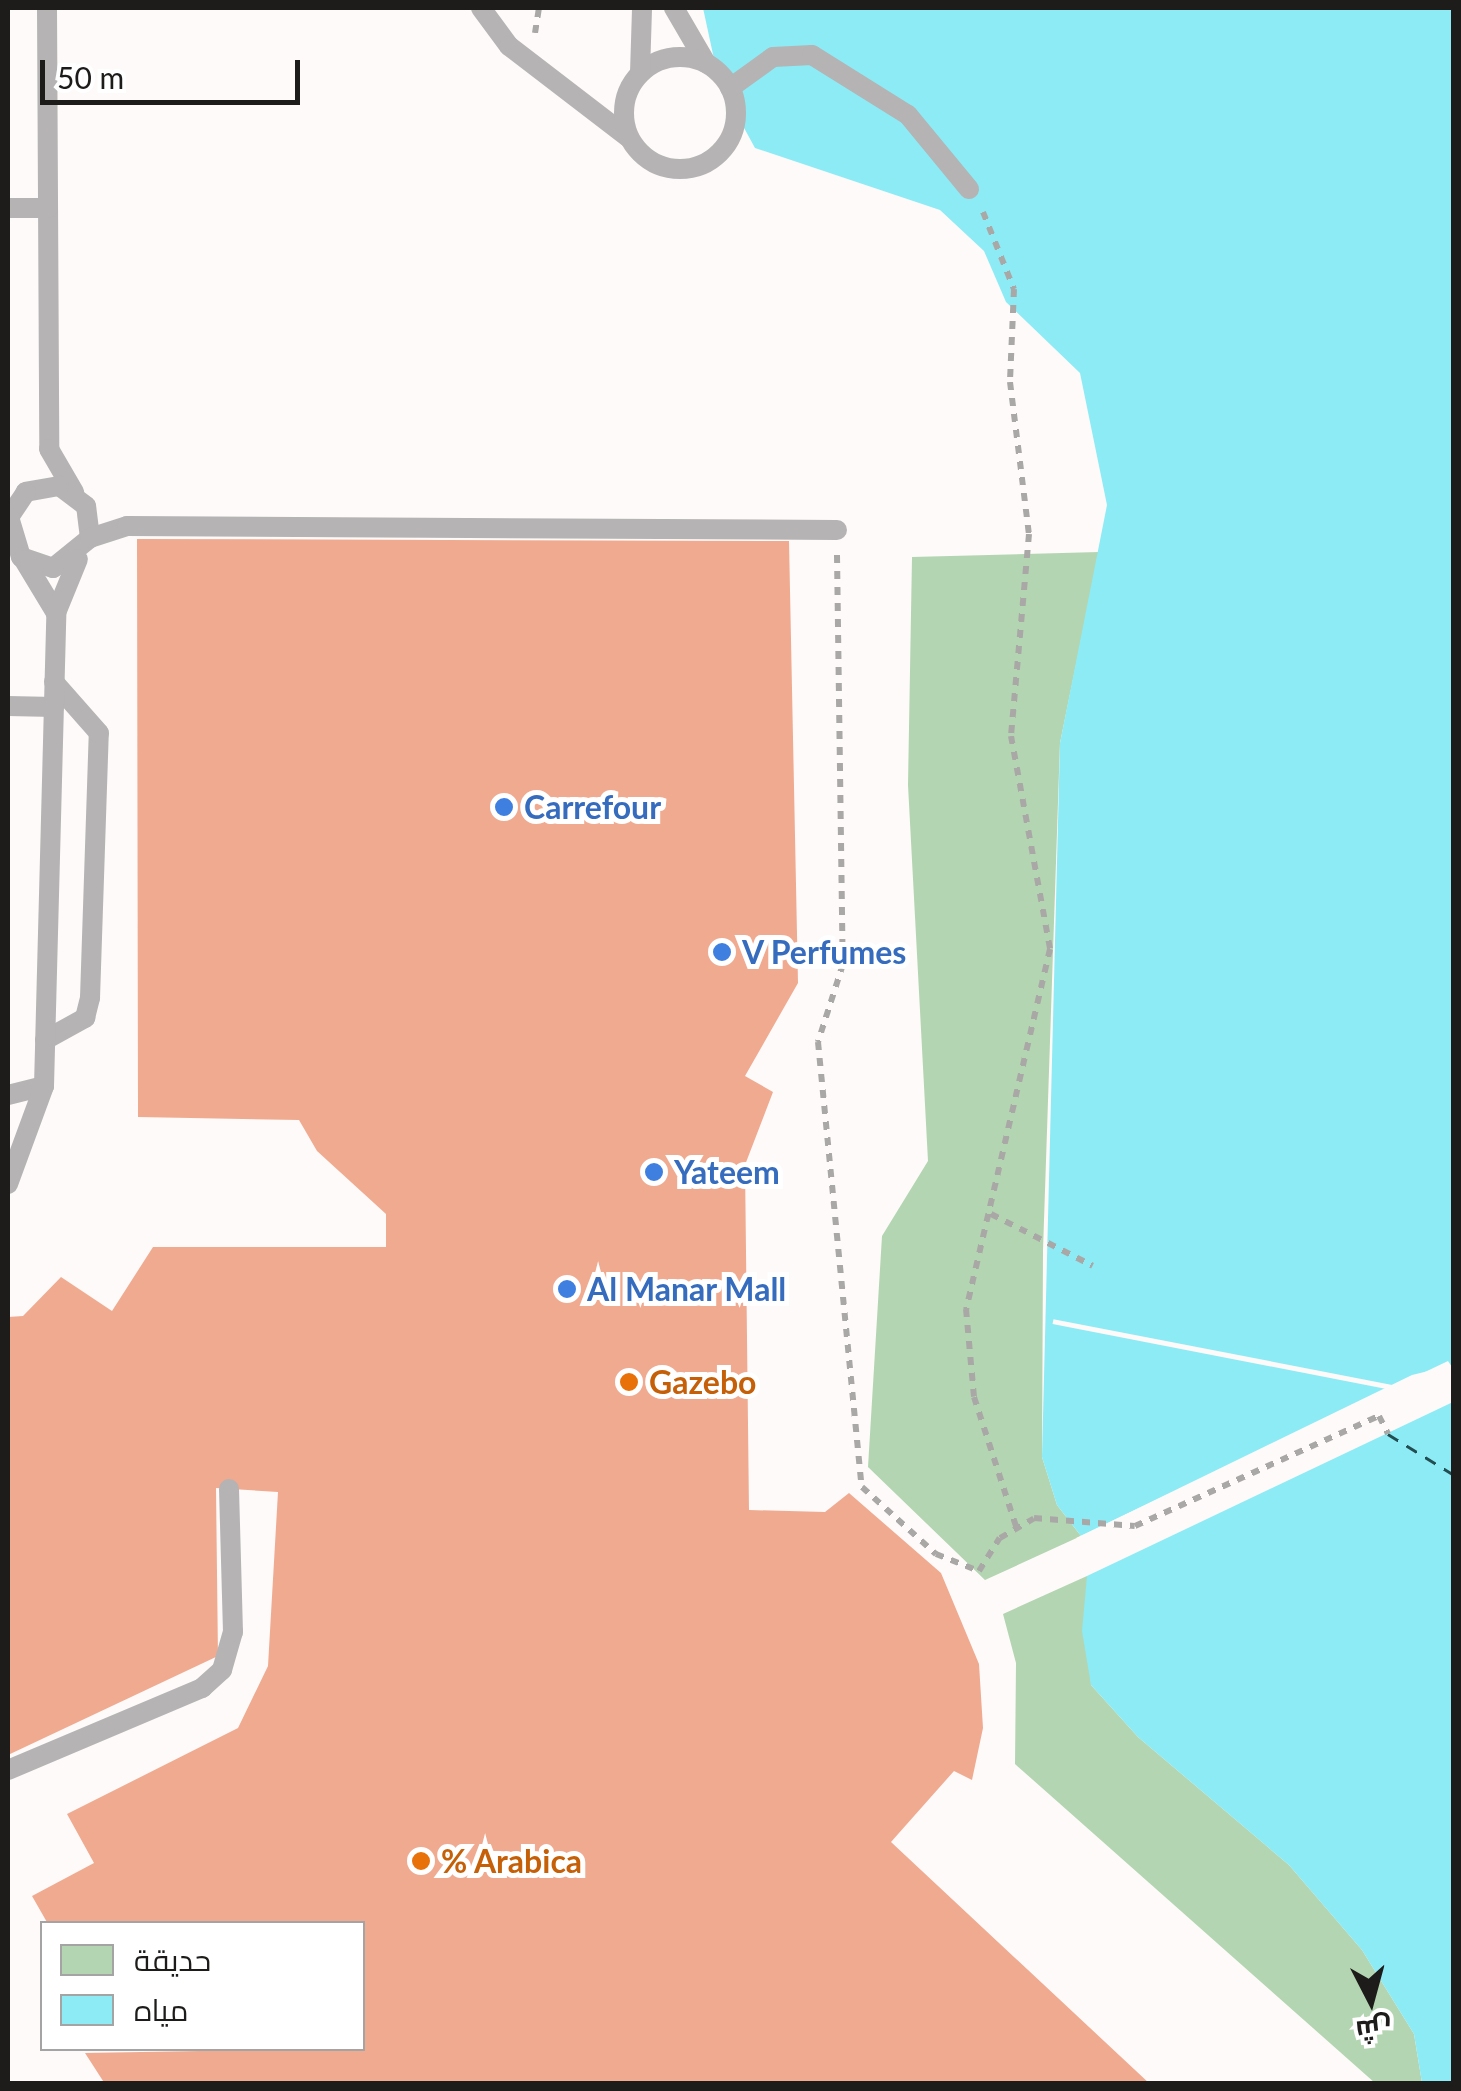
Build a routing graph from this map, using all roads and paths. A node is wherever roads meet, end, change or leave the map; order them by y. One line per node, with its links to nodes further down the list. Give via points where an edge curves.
1 (47, 8): 11 (lane)
2 (481, 8): 8 (lane, via 509,46)
3 (642, 8): 6 (lane)
4 (674, 8): 5 (lane)
5 (706, 63): 6 (lane, via 671,58); 7 (lane)
6 (640, 73): 8 (lane, via 624,104)
7 (730, 88): 8 (lane, via 736,122 705,163 670,168); 9 (lane, via 772,57 812,56 908,115)
8 (630, 138)
9 (969, 189): 27 (path, via 1008,258 1014,290 1010,382 1028,550 1012,752 1050,949)
10 (8, 208): 11 (lane)
11 (48, 208): 12 (lane)
12 (50, 449): 13 (lane); 14 (lane)
13 (80, 499): 14 (lane, via 42,486); 15 (lane); 17 (lane)
14 (16, 501): 18 (lane)
15 (127, 526): 16 (lane); 17 (lane)
16 (837, 530): 31 (path, via 843,964 818,1042 856,1464 862,1487 936,1554 979,1571)
17 (86, 546): 18 (lane, via 52,568); 19 (lane)
18 (14, 548): 19 (lane)
19 (56, 613): 20 (lane)
20 (54, 682): 22 (lane); 23 (lane, via 99,733 90,998 84,1018)
21 (8, 706): 22 (lane)
22 (54, 707): 23 (lane)
23 (45, 1040): 24 (lane)
24 (44, 1086): 25 (lane); 26 (lane)
25 (8, 1095)
26 (8, 1184)
27 (991, 1214): 28 (path); 31 (path, via 970,1279 966,1338 974,1396)
28 (1094, 1266)
29 (1388, 1434): 31 (path, via 1378,1416 1136,1526 1054,1515)
30 (228, 1489): 32 (lane, via 233,1632 222,1670 202,1688)
31 (1016, 1526)
32 (8, 1770)

